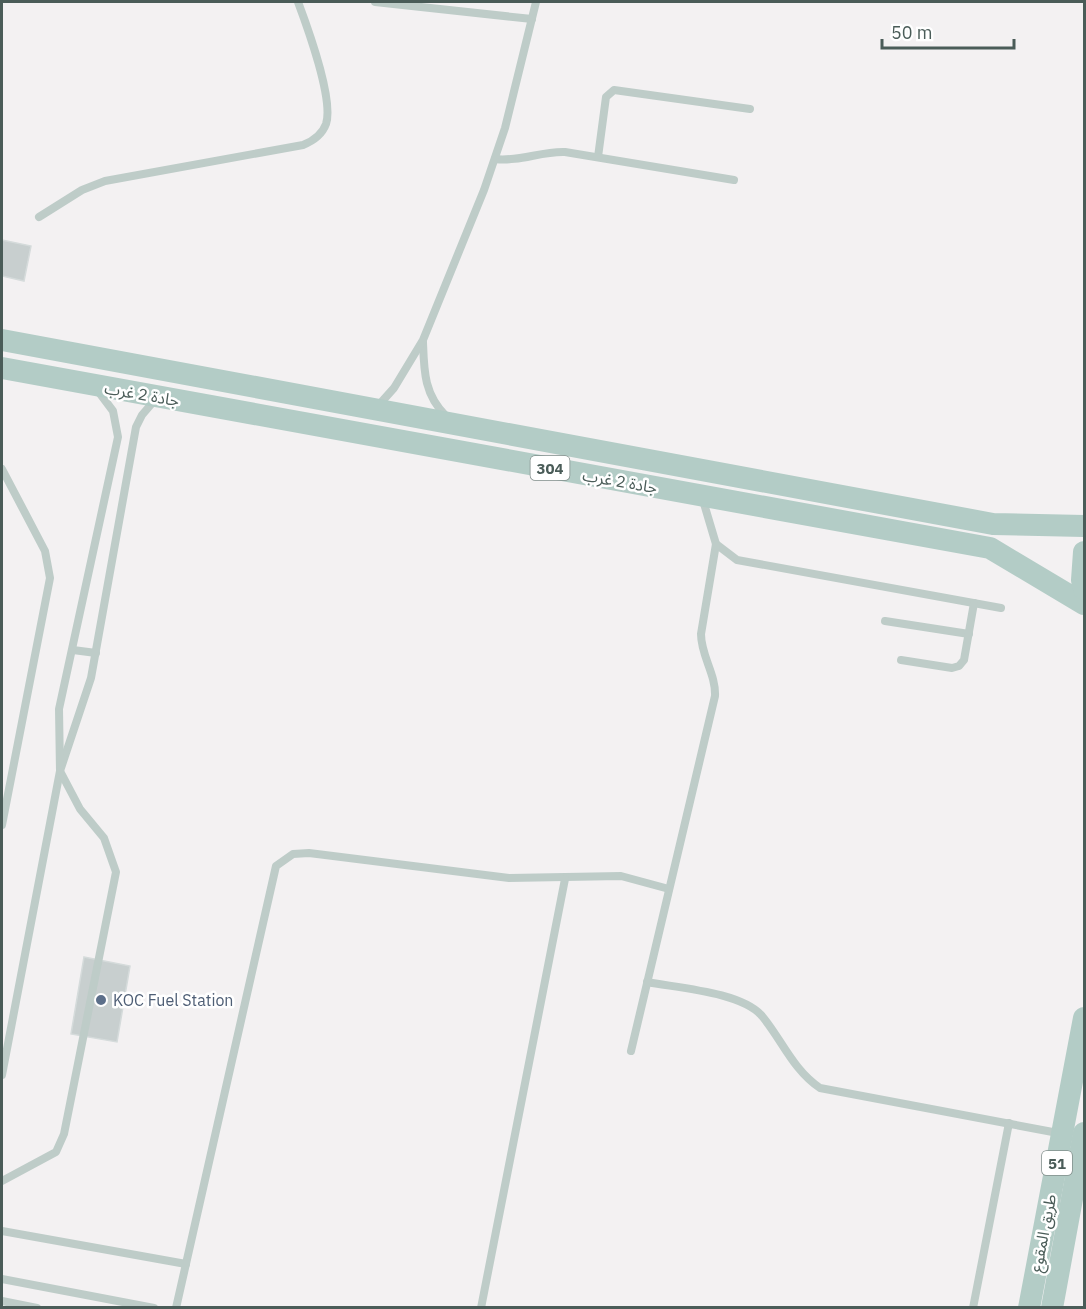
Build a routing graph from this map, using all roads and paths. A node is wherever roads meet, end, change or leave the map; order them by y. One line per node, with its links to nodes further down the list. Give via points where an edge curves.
1 (298, 2): 9 (lane, via 314,48 327,107 326,124 317,137 303,146 105,180)
2 (375, 2): 4 (lane)
3 (536, 2): 4 (lane)
4 (532, 19): 7 (lane)
5 (750, 109): 6 (lane, via 614,90 606,97)
6 (598, 157): 7 (lane, via 554,152 521,160); 8 (lane)
7 (495, 159): 11 (lane)
8 (734, 180)
9 (39, 217)
10 (2, 340): 15 (main road, جادة 2 غرب / 304)
11 (423, 340): 15 (lane, via 394,388); 16 (lane, via 428,392 445,415)
12 (2, 368): 13 (main road, جادة 2 غرب / 304)
13 (86, 383): 14 (main road, جادة 2 غرب / 304); 17 (lane, via 110,405)
14 (159, 397): 18 (lane, via 142,415); 20 (main road, جادة 2 غرب / 304)
15 (375, 409): 16 (main road, جادة 2 غرب / 304)
16 (458, 424): 21 (main road, جادة 2 غرب / 304, via 993,524)
17 (118, 437): 18 (lane); 30 (lane)
18 (134, 439): 31 (lane)
19 (2, 470): 34 (lane, via 45,550 50,578)
20 (702, 496): 22 (lane); 26 (main road, جادة 2 غرب / 304, via 990,549)
21 (1084, 526)
22 (716, 544): 25 (lane, via 729,556 745,562); 37 (lane, via 701,634 715,696)
23 (1084, 552): 24 (main road)
24 (1084, 589)
25 (974, 603): 27 (lane); 29 (lane)
26 (1084, 604)
27 (1001, 608)
28 (885, 621): 29 (lane)
29 (969, 634): 32 (lane, via 964,660 956,668)
30 (73, 650): 31 (lane); 33 (lane, via 59,709)
31 (96, 653): 33 (lane)
32 (901, 660)
33 (60, 771): 40 (lane); 45 (lane, via 81,809 104,838 116,873 64,1134 56,1152)
34 (3, 811): 35 (lane)
35 (2, 825)
36 (565, 879): 37 (lane, via 621,876); 47 (lane, via 509,878 309,852 293,854 276,866); 53 (lane)
37 (669, 889): 38 (lane)
38 (648, 982): 41 (lane); 43 (lane, via 734,999 753,1007 799,1071 820,1088)
39 (1084, 1018): 44 (main road, طريق المقوع / 51)
40 (4, 1046): 42 (lane)
41 (631, 1051)
42 (2, 1072)
43 (1009, 1124): 44 (lane); 54 (lane)
44 (1073, 1134): 55 (main road, طريق المقوع / 51); 56 (main road, طريق المقوع / 51)
45 (2, 1181)
46 (2, 1231): 47 (lane)
47 (186, 1264): 52 (lane)
48 (2, 1279): 51 (lane)
49 (2, 1301): 50 (lane)
50 (37, 1308)
51 (154, 1308)
52 (176, 1308)
53 (481, 1308)
54 (973, 1308)
55 (1029, 1308)
56 (1052, 1308)

